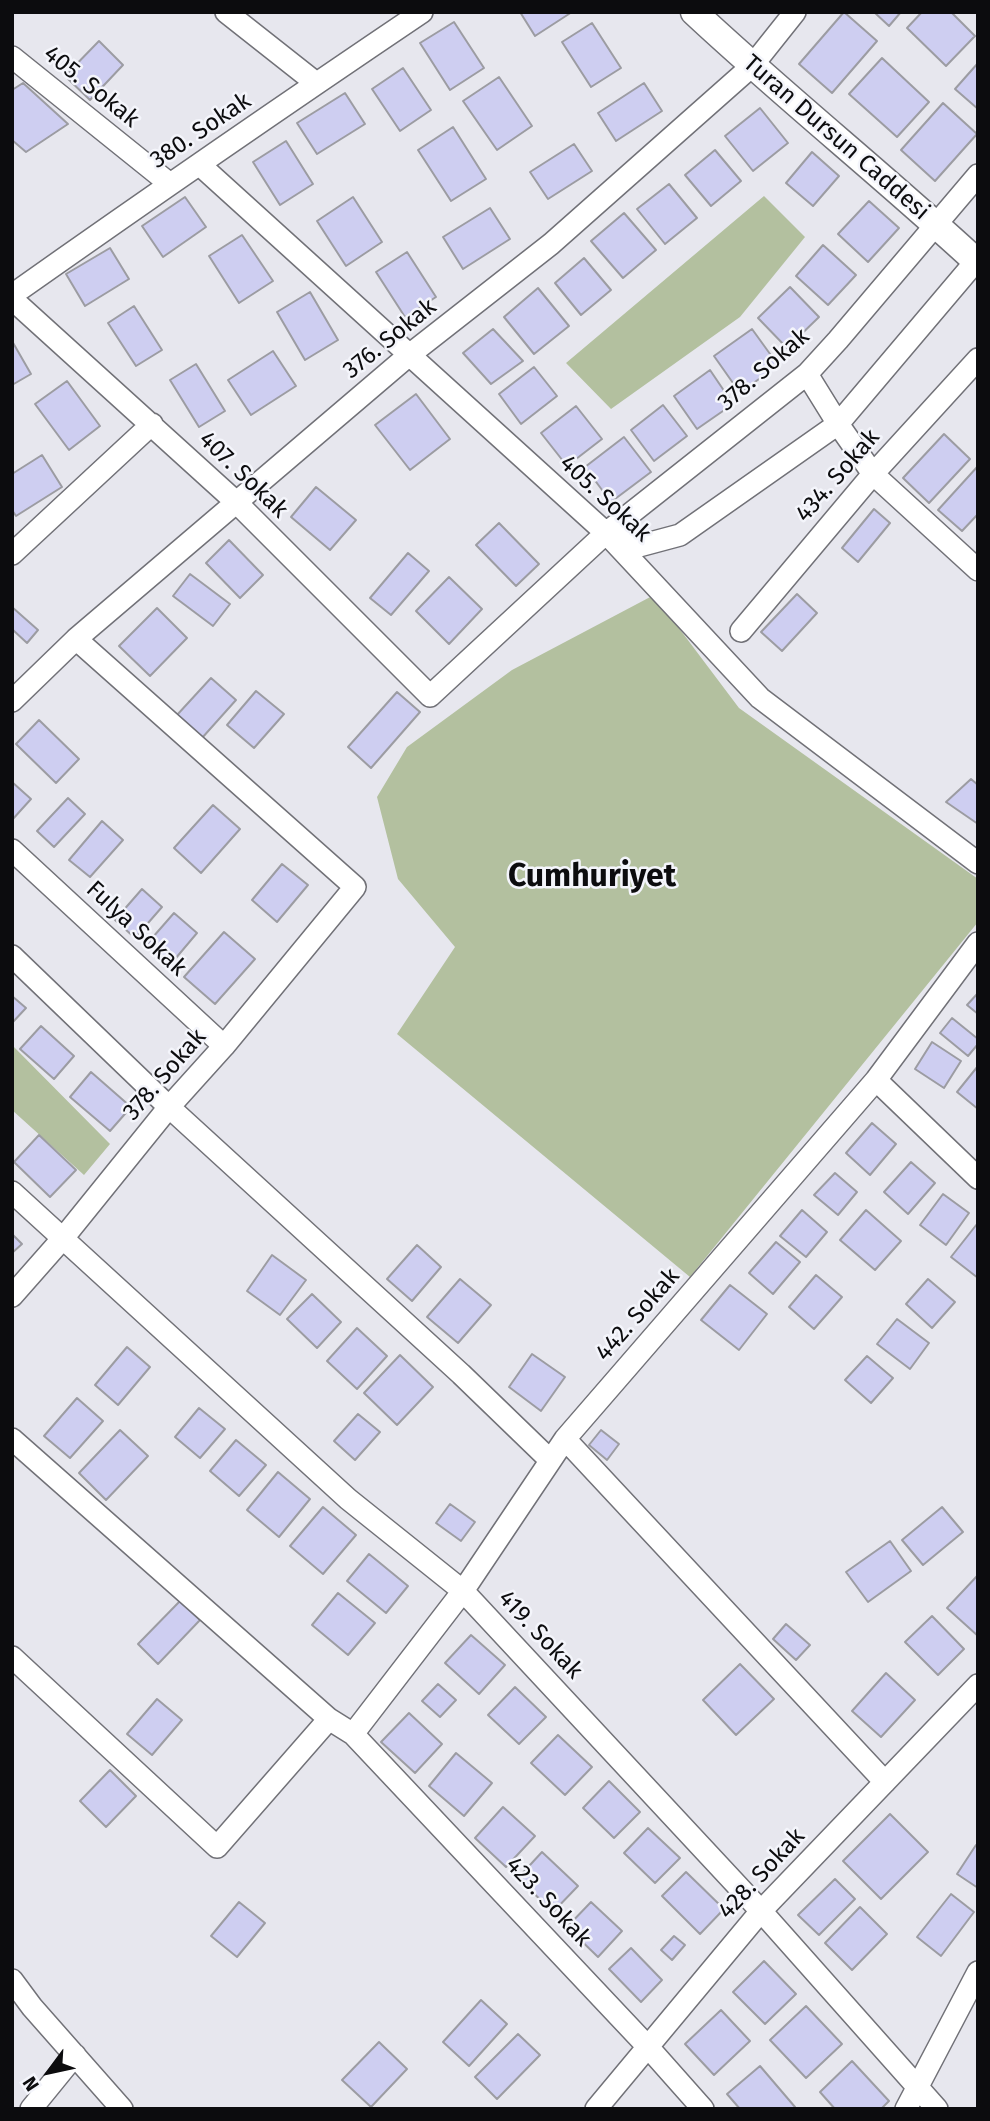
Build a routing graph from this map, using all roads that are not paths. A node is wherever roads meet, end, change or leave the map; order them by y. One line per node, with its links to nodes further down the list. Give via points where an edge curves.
1 (226, 12): 7 (street)
2 (694, 12): 6 (street, Turan Dursun Caddesi)
3 (795, 12): 6 (street, 376. Sokak)
4 (420, 13): 7 (street, 380. Sokak)
5 (12, 57): 10 (street, 405. Sokak)
6 (752, 66): 11 (street, Turan Dursun Caddesi); 14 (street, 376. Sokak, via 551,244)
7 (316, 83): 8 (street, 380. Sokak)
8 (200, 165): 10 (street, 380. Sokak); 14 (street, 405. Sokak)
9 (978, 175): 11 (street, 378. Sokak)
10 (170, 184): 13 (street, 380. Sokak)
11 (936, 225): 12 (street, Turan Dursun Caddesi); 16 (street, 378. Sokak)
12 (977, 262): 18 (street)
13 (12, 297): 17 (street, 407. Sokak)
14 (408, 356): 20 (street, 376. Sokak); 21 (street, 405. Sokak)
15 (978, 359): 19 (street, 434. Sokak)
16 (807, 373): 18 (street); 21 (street, 378. Sokak)
17 (152, 424): 20 (street, 407. Sokak); 22 (street)
18 (838, 424): 19 (street); 21 (street, via 680,535 639,546)
19 (873, 474): 23 (street); 24 (street, 434. Sokak)
20 (236, 502): 25 (street, 376. Sokak); 26 (street, 407. Sokak)
21 (606, 533): 26 (street, 378. Sokak); 29 (street, 405. Sokak, via 760,698)
22 (12, 554)
23 (978, 570)
24 (741, 631)
25 (76, 639): 27 (street, 376. Sokak); 32 (street, 378. Sokak, via 355,887)
26 (430, 696)
27 (12, 701)
28 (12, 850): 32 (street, Fulya Sokak)
29 (978, 863)
30 (978, 943): 33 (street, 442. Sokak)
31 (12, 956): 34 (street)
32 (224, 1046): 34 (street, 378. Sokak)
33 (876, 1080): 35 (street); 40 (street, 442. Sokak)
34 (169, 1107): 37 (street, 378. Sokak); 41 (street)
35 (978, 1178)
36 (12, 1192): 37 (street, 419. Sokak)
37 (64, 1237): 38 (street, 378. Sokak); 42 (street, 419. Sokak, via 348,1499)
38 (12, 1296)
39 (12, 1439): 45 (street, 423. Sokak)
40 (565, 1439): 41 (street, 442. Sokak); 47 (street)
41 (550, 1460): 42 (street, 442. Sokak)
42 (463, 1591): 46 (street, 442. Sokak); 48 (street, 419. Sokak)
43 (12, 1657): 45 (street, via 217,1847)
44 (978, 1685): 47 (street, 428. Sokak)
45 (329, 1719): 46 (street, 423. Sokak)
46 (353, 1734): 51 (street, 423. Sokak)
47 (885, 1783): 48 (street, 428. Sokak)
48 (761, 1911): 51 (street, 428. Sokak); 53 (street, 419. Sokak)
49 (978, 1972): 53 (street)
50 (12, 1980): 52 (street)
51 (648, 2047): 56 (street, 428. Sokak); 57 (street, 423. Sokak)
52 (75, 2055): 54 (street); 55 (street)
53 (917, 2088): 58 (street); 59 (street, 419. Sokak)
54 (31, 2109)
55 (122, 2109)
56 (596, 2109)
57 (703, 2109)
58 (906, 2109)
59 (937, 2109)

